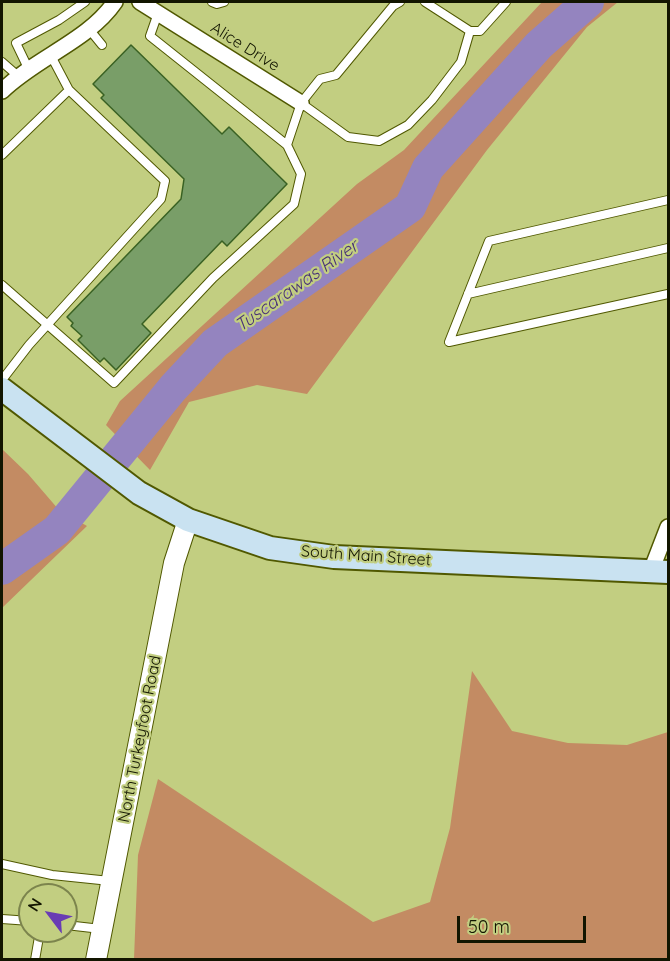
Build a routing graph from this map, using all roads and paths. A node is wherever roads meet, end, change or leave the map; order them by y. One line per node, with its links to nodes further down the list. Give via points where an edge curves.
1 (85, 2): 15 (lane, via 16,44)
2 (115, 2): 10 (street)
3 (140, 2): 9 (street, Alice Drive)
4 (212, 2): 5 (lane)
5 (224, 2)
6 (400, 2): 18 (lane, via 336,75 320,79)
7 (425, 2): 11 (lane)
8 (506, 2): 11 (lane, via 480,31)
9 (158, 13): 18 (street, Alice Drive); 19 (lane, via 150,36)
10 (89, 29): 12 (lane); 13 (street)
11 (470, 31): 18 (lane, via 461,62 432,100 408,125 379,141 348,137)
12 (102, 45)
13 (50, 54): 15 (street); 16 (lane)
14 (2, 62): 15 (lane)
15 (23, 72): 17 (street)
16 (69, 90): 20 (lane); 26 (lane, via 165,181 161,199)
17 (2, 91)
18 (301, 103): 19 (lane)
19 (287, 145): 26 (lane, via 301,174 294,204 213,278 114,382)
20 (2, 155)
21 (669, 200): 24 (lane, via 489,241)
22 (669, 248): 24 (lane)
23 (2, 285): 26 (lane)
24 (468, 294): 25 (lane, via 449,342)
25 (669, 294)
26 (47, 324): 27 (lane)
27 (2, 380)
28 (2, 389): 29 (main road, South Main Street, via 140,493)
29 (188, 520): 31 (main road, South Main Street, via 270,548 334,557); 33 (street, North Turkeyfoot Road, via 174,563)
30 (669, 527): 31 (street)
31 (660, 571)
32 (2, 864): 33 (lane, via 52,875)
33 (112, 881): 37 (street, North Turkeyfoot Road)
34 (2, 920): 35 (lane)
35 (18, 921)
36 (78, 926): 37 (lane)
37 (102, 929): 40 (street, North Turkeyfoot Road)
38 (38, 943): 39 (lane)
39 (35, 960)
40 (96, 960)

